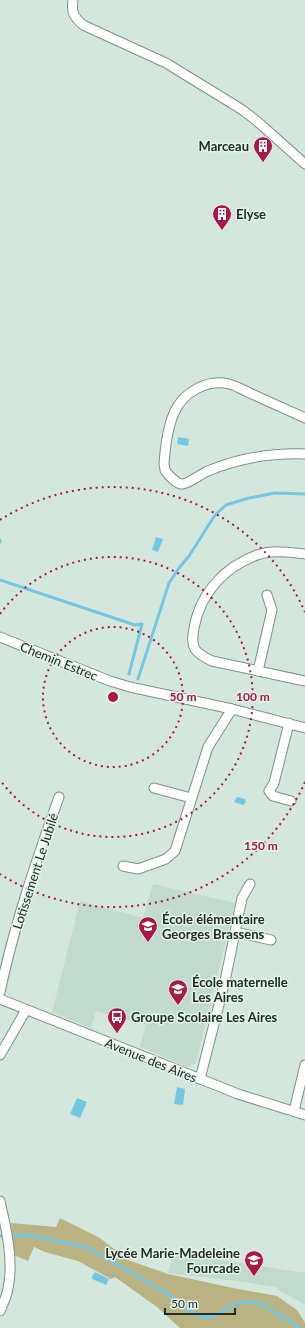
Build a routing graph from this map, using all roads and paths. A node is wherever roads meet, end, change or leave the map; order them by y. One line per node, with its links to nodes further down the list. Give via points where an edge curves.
1 (73, 0): 2 (street, via 72,11 83,25 166,63 246,113)
2 (305, 164)
3 (305, 418): 4 (street, via 230,384 201,386 181,401 174,413 164,464 165,470 181,484 236,461 281,454)
4 (305, 454)
5 (305, 554): 8 (street, via 272,552 247,559 221,577 201,603 193,632 192,641 195,649 212,661)
6 (267, 594): 8 (street, via 272,610)
7 (0, 637): 10 (street, Chemin Estrec, via 110,681)
8 (258, 671): 9 (street)
9 (305, 681)
10 (232, 709): 11 (street, Chemin Estrec); 15 (street, via 208,747)
11 (289, 723): 12 (street, Chemin Estrec); 16 (street, via 274,783 269,791 273,796)
12 (305, 728)
13 (154, 788): 15 (street)
14 (59, 797): 21 (street, Lotissement Le Jubilé, via 12,941)
15 (191, 798): 17 (street, via 175,851 166,859 138,869)
16 (291, 801)
17 (123, 866)
18 (250, 884): 19 (street, via 242,898)
19 (235, 932): 20 (street); 26 (street)
20 (271, 940)
21 (0, 992)
22 (0, 999): 23 (street, Avenue des Aires)
23 (26, 1010): 24 (street); 26 (street, Avenue des Aires)
24 (0, 1055)
25 (305, 1065): 27 (street)
26 (200, 1079): 27 (street, Avenue des Aires)
27 (294, 1111): 28 (street, Avenue des Aires)
28 (305, 1114)
29 (0, 1201): 30 (street, via 9,1255 8,1288)
30 (0, 1311)

